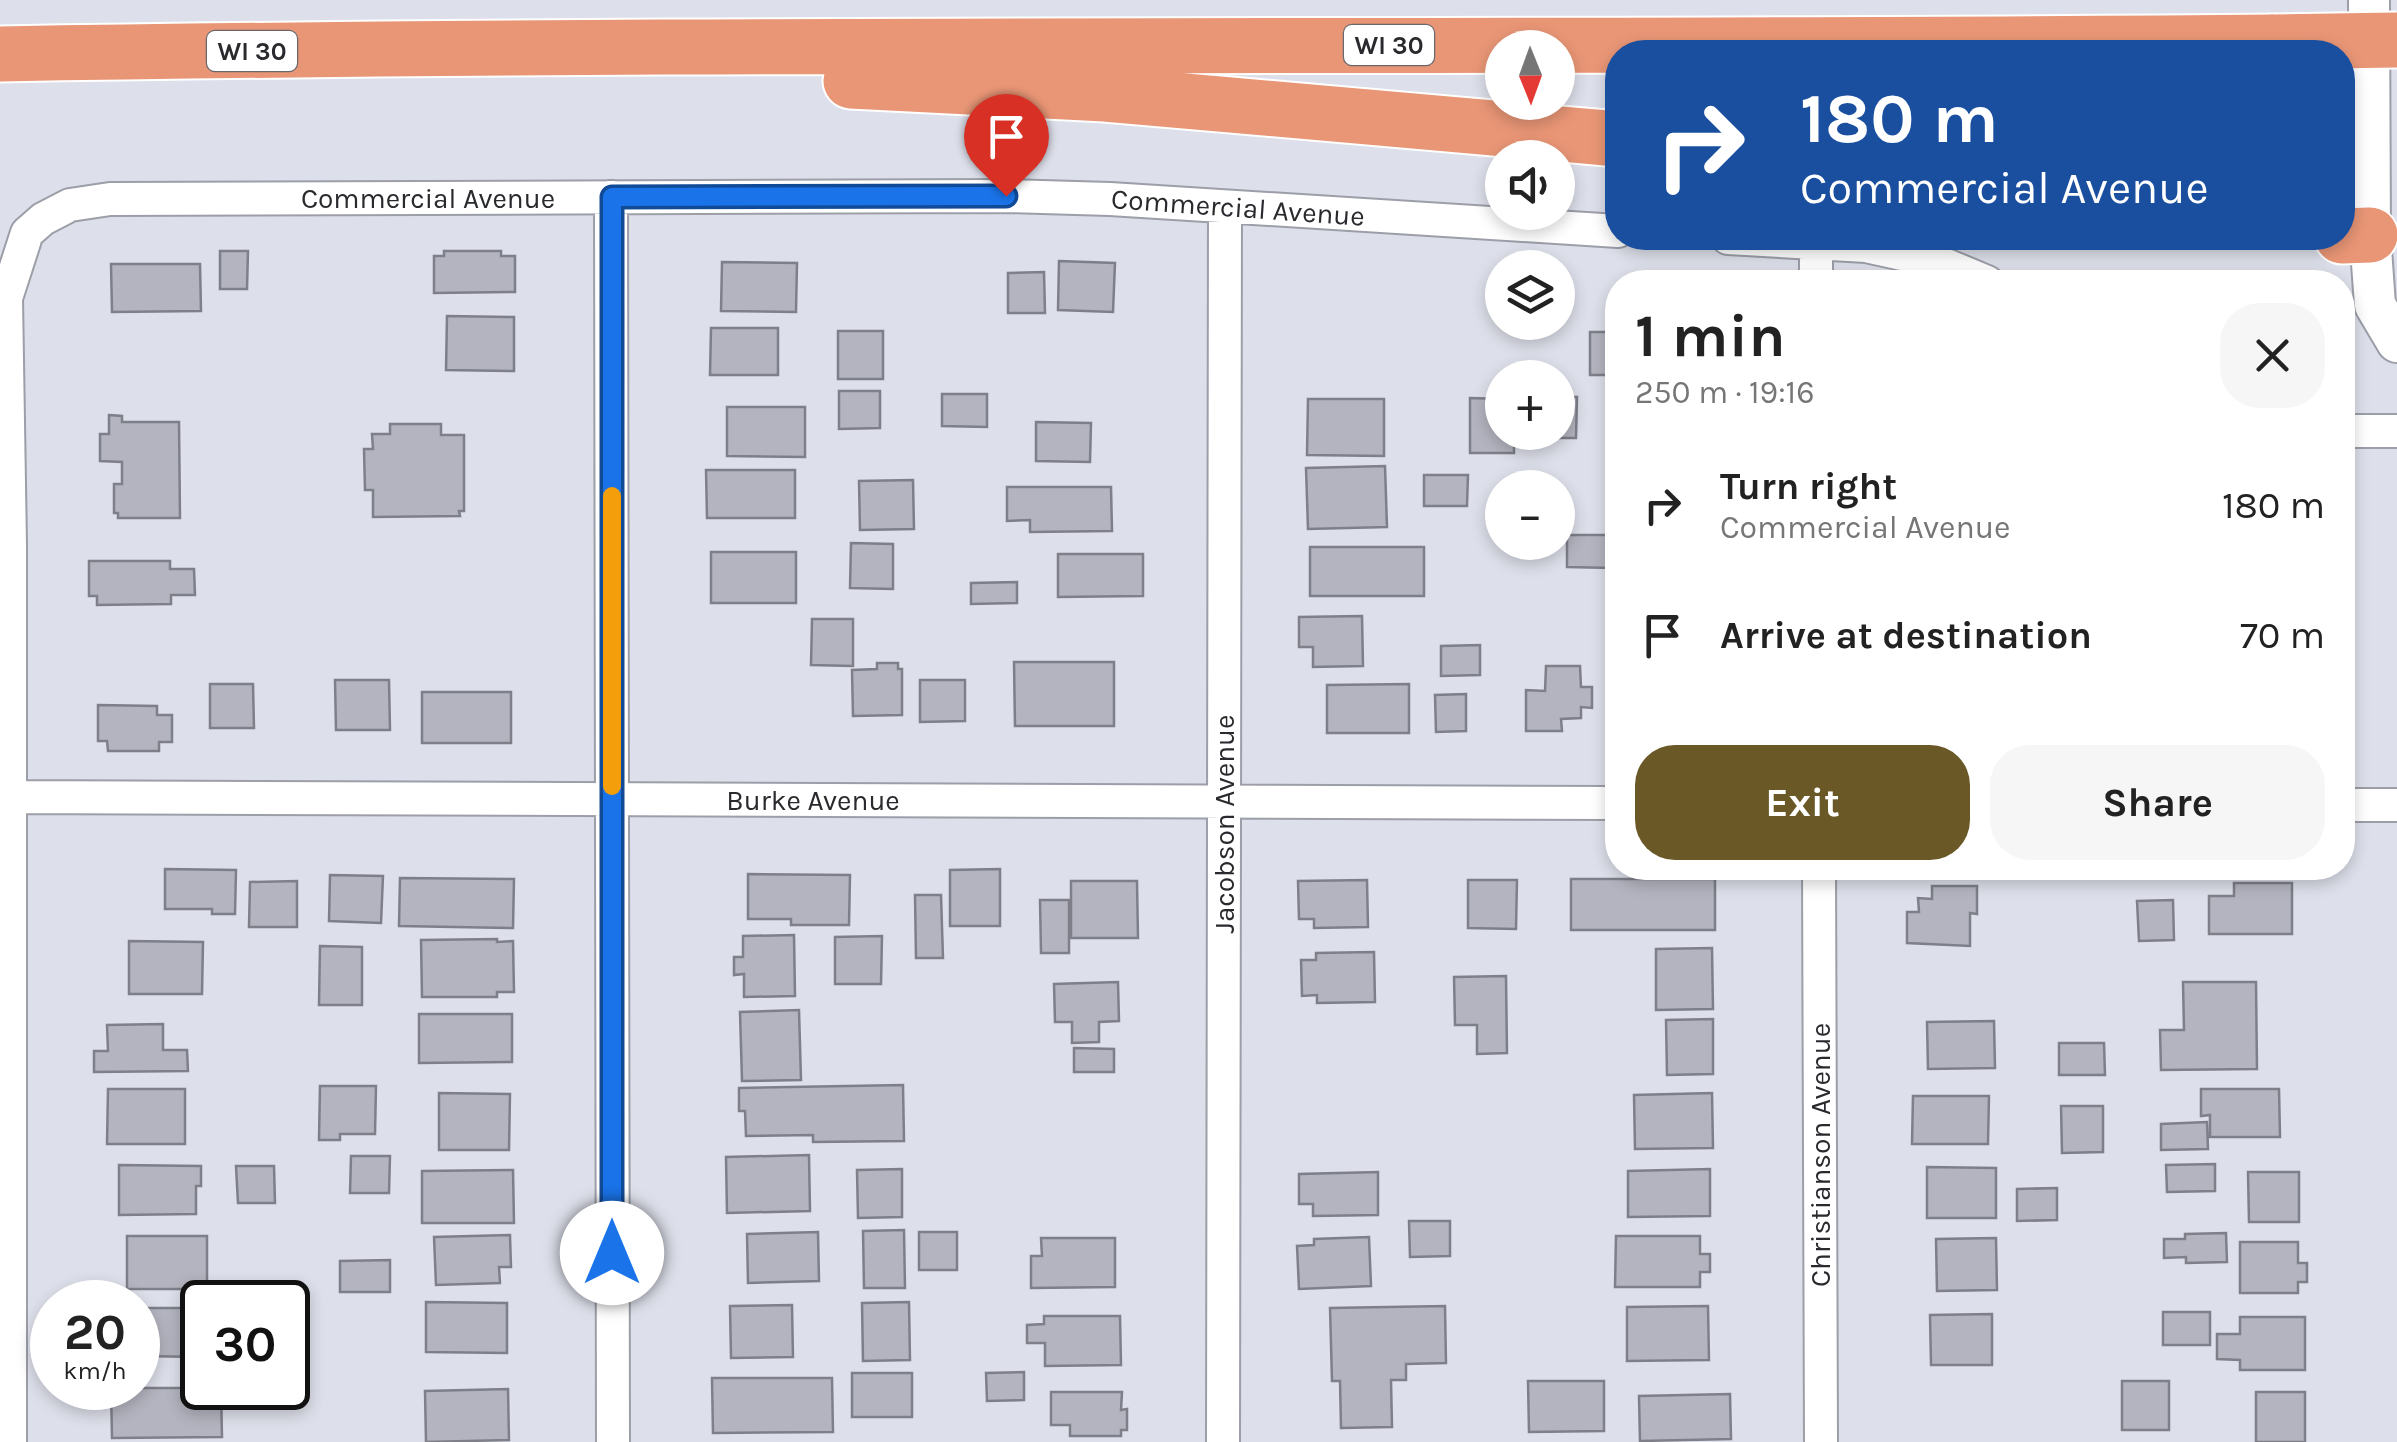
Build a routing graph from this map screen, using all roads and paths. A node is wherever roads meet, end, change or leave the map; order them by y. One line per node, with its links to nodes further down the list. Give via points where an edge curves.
1 (2368, 0): 11 (street)
2 (2397, 40): 3 (highway, WI 30, bridge)
3 (2355, 41)
4 (1605, 46): 5 (highway, WI 30, bridge)
5 (505, 50): 6 (highway, WI 30); 7 (highway)
6 (0, 54)
7 (1605, 138)
8 (612, 197): 9 (street, Commercial Avenue, via 1006,196); 17 (street, Commercial Avenue, via 110,198 70,205 27,233 6,298); 18 (street)
9 (1224, 207): 10 (street, Commercial Avenue); 19 (street, Jacobson Avenue)
10 (1605, 230)
11 (2370, 235): 14 (street, via 2376,304)
12 (1884, 250): 13 (street)
13 (1959, 270)
14 (2397, 342)
15 (2397, 431): 16 (street)
16 (2355, 432)
17 (9, 798): 18 (street, Burke Avenue); 24 (street)
18 (612, 800): 19 (street, Burke Avenue); 25 (street)
19 (1224, 802): 20 (street, Burke Avenue); 26 (street, Jacobson Avenue)
20 (1605, 803)
21 (2355, 805): 22 (street)
22 (2397, 805)
23 (1818, 880): 27 (street, Christianson Avenue)
24 (10, 1442)
25 (613, 1442)
26 (1223, 1442)
27 (1821, 1442)

